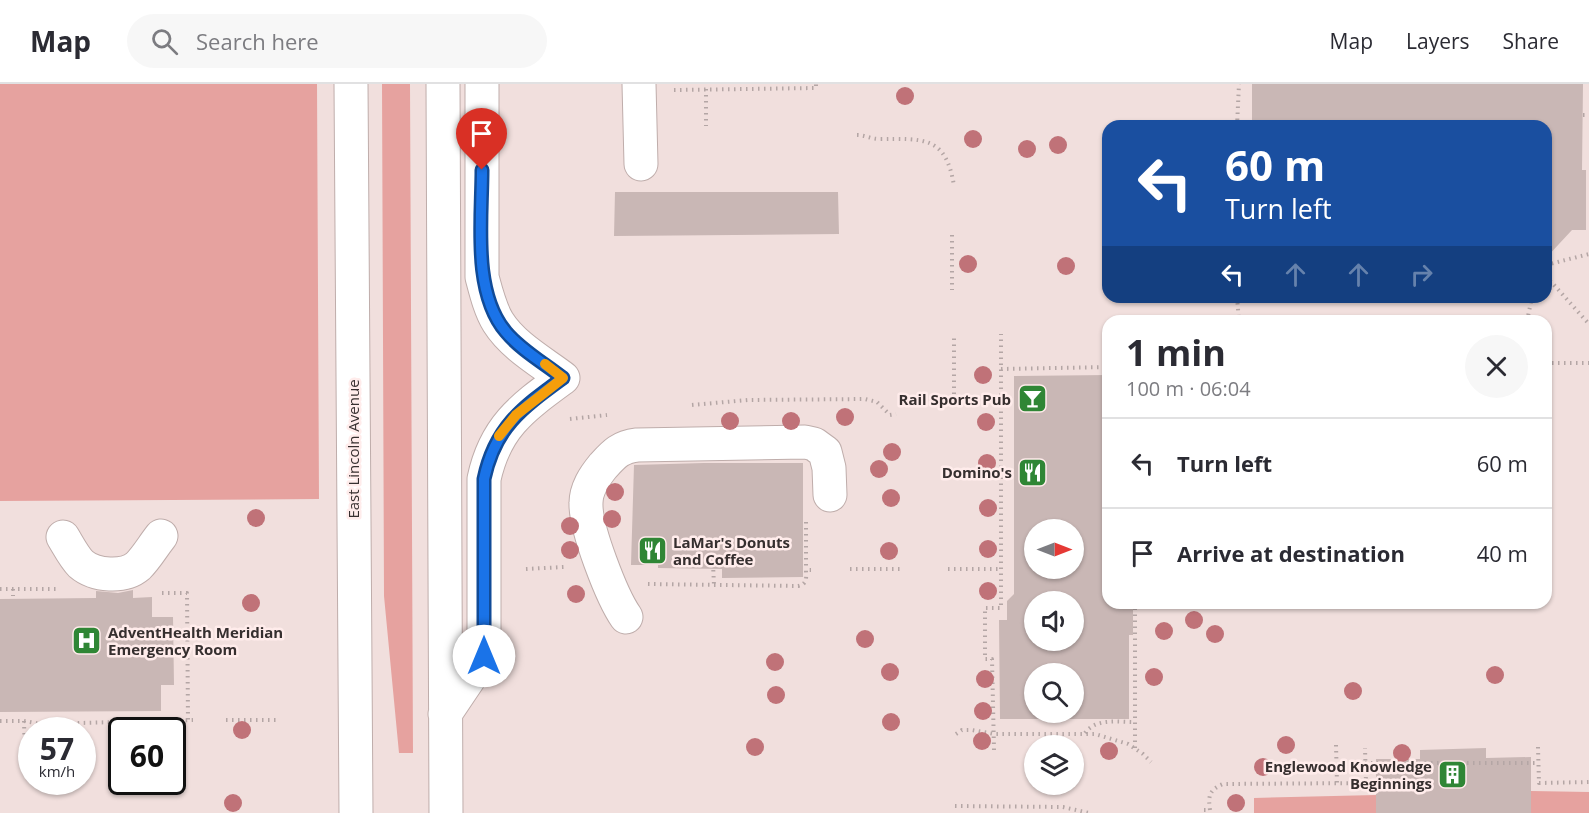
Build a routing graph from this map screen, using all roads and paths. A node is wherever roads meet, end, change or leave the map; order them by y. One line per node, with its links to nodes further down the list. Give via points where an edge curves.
1 (351, 84): 75 (main road, East Lincoln Avenue)
2 (443, 84): 51 (main road)
3 (482, 84): 51 (main road, via 482,277 498,322 507,334 563,378 513,419 489,458 484,479 484,656)
4 (639, 84): 14 (main road)
5 (816, 84): 7 (path, via 816,88)
6 (1239, 84): 11 (path)
7 (706, 89): 8 (path); 12 (path)
8 (673, 90)
9 (1583, 115): 10 (path)
10 (1589, 115)
11 (1238, 120)
12 (706, 126)
13 (857, 135): 15 (path, via 918,139 936,146 947,159)
14 (641, 164)
15 (954, 186)
16 (952, 235): 20 (path)
17 (1589, 254): 18 (path)
18 (1552, 263)
19 (1552, 283): 21 (path)
20 (952, 290)
21 (1589, 324)
22 (1001, 334): 27 (path)
23 (954, 336): 30 (path)
24 (1552, 363): 25 (path)
25 (1589, 363)
26 (1102, 367): 27 (path)
27 (1001, 369): 28 (path)
28 (1001, 399): 30 (path); 41 (path)
29 (947, 400): 30 (path)
30 (954, 400)
31 (830, 495): 50 (main road, via 825,452 805,442 637,445 617,450 594,477 586,503 612,594)
32 (807, 517): 43 (path, via 809,570 802,585)
33 (161, 536): 34 (main road, via 136,567 124,573 99,572 83,565)
34 (63, 537)
35 (713, 564): 43 (path)
36 (570, 567): 37 (path)
37 (526, 569)
38 (850, 569): 39 (path)
39 (900, 569)
40 (948, 569): 41 (path)
41 (1001, 569): 60 (path, via 1001,608 985,608 985,659 992,659)
42 (640, 584): 43 (path)
43 (714, 585)
44 (0, 589): 45 (path)
45 (13, 589): 46 (path); 48 (path)
46 (59, 589)
47 (158, 593): 52 (path, via 187,593 190,720)
48 (13, 596)
49 (1136, 609): 57 (path)
50 (626, 617)
51 (445, 714): 76 (main road)
52 (186, 720)
53 (226, 720): 54 (path)
54 (279, 720)
55 (0, 721): 56 (path)
56 (18, 721)
57 (1135, 722): 58 (path, via 1097,723); 63 (path)
58 (1085, 733): 60 (path); 63 (path, via 1106,736)
59 (956, 734): 60 (path, via 967,730)
60 (994, 734): 65 (path)
61 (1336, 746): 70 (path)
62 (1538, 747): 68 (path)
63 (1135, 748): 66 (path)
64 (1365, 748): 67 (path)
65 (994, 750)
66 (1151, 762)
67 (1365, 763): 68 (path); 70 (path, via 1366,783)
68 (1538, 763): 69 (path, via 1539,783)
69 (1589, 782)
70 (1337, 783): 74 (path, via 1223,784 1211,791 1210,810)
71 (994, 799): 73 (path)
72 (955, 806): 73 (path)
73 (994, 806): 77 (path, via 1063,807)
74 (1204, 810)
75 (356, 813)
76 (446, 813)
77 (1089, 813)

